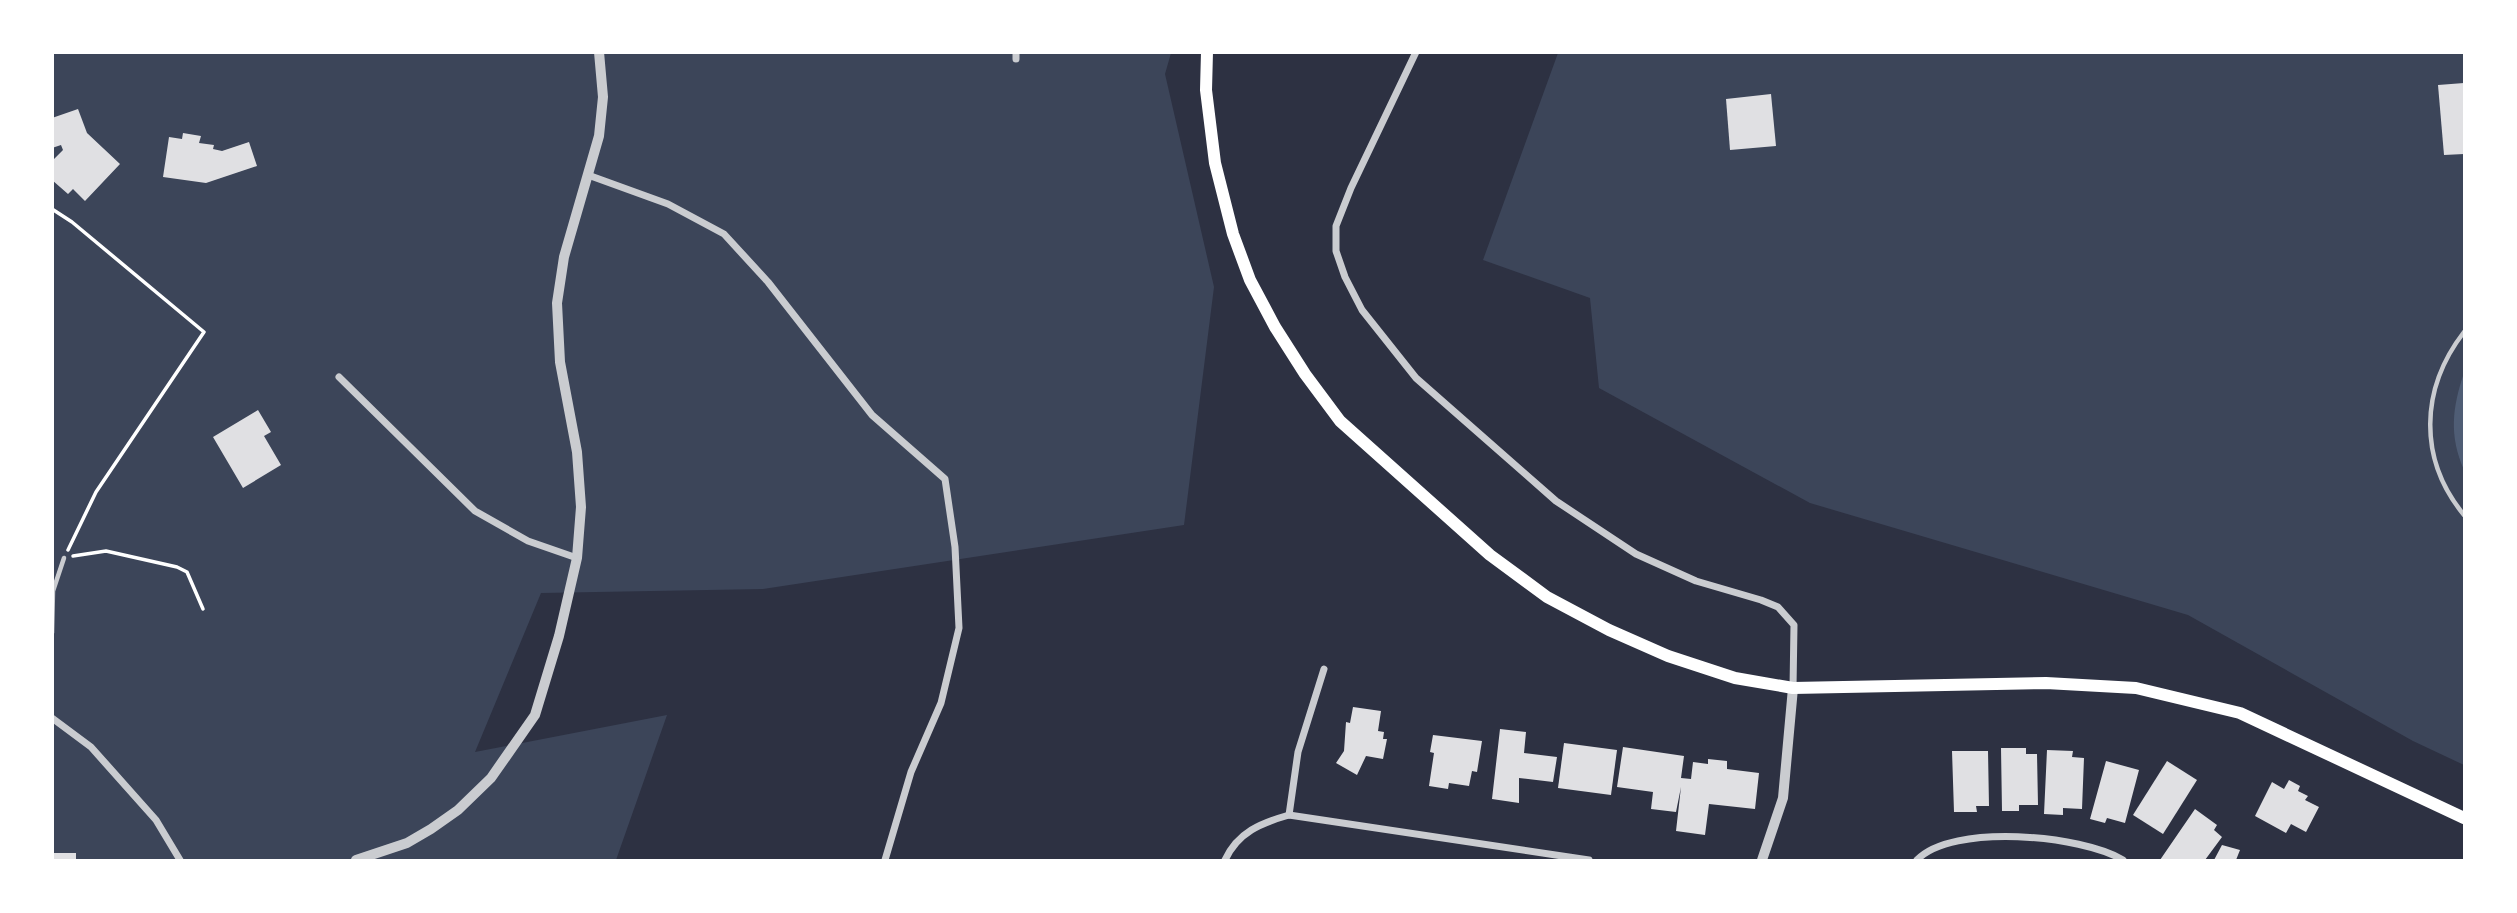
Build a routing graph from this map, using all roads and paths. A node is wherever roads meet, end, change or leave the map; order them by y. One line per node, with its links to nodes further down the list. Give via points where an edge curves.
1 (599, 52): 4 (street, via 603,97)
2 (1207, 52): 14 (main road, via 1206,90 1215,163 1233,234 1250,280 1283,338 1340,421 1490,555 1547,597 1668,656 1735,678)
3 (1416, 52): 14 (street, via 1336,226 1336,251 1362,310 1416,378 1556,501 1636,555 1696,581 1778,607 1794,625)
4 (588, 175): 10 (street, via 564,257 557,303 560,362 581,507); 20 (street, via 668,204 724,234 768,282 872,415 945,479 955,547 959,628 941,703 911,772)
5 (52, 209): 9 (path, via 204,332 96,492)
6 (2465, 332): 8 (lane, via 2447,360 2429,423 2434,461 2445,490)
7 (339, 377): 10 (street, via 475,511 528,541)
8 (2465, 515)
9 (64, 558): 11 (path, via 106,551 177,567 187,572); 12 (lane, via 53,591)
10 (577, 558): 19 (street, via 535,715 491,778 431,829 407,843)
11 (203, 610)
12 (52, 633)
13 (1324, 669): 16 (street, via 1298,751)
14 (1793, 688): 17 (main road, via 2046,683 2136,688 2240,713); 23 (street, via 1783,798)
15 (52, 718): 18 (street, via 91,747 156,820)
16 (1289, 815): 21 (street, via 1246,833); 22 (street)
17 (2465, 817)
18 (180, 860)
19 (356, 860)
20 (885, 860)
21 (1225, 860)
22 (1589, 860)
23 (1762, 860)
24 (1917, 860): 25 (street, via 1945,843 2013,836 2063,842)
25 (2123, 860)

